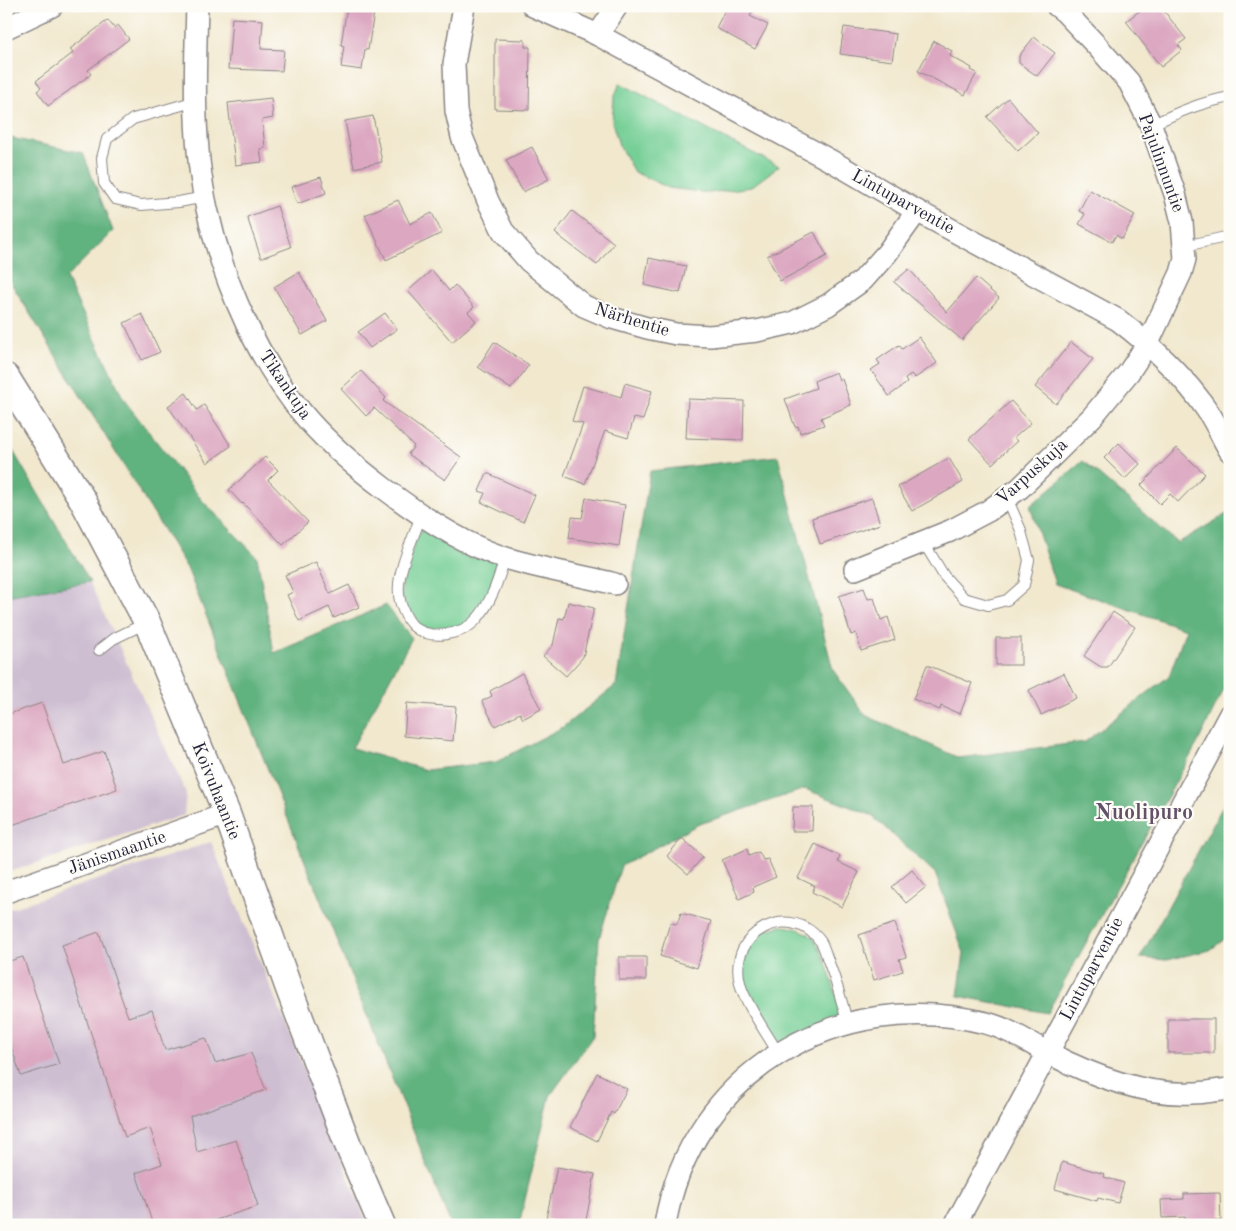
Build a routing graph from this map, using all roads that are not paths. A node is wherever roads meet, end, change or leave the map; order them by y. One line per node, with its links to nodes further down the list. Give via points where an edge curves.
1 (52, 6): 7 (street)
2 (197, 6): 10 (street, Tikankuja)
3 (464, 6): 13 (street, Närhentie, via 454,64 456,111 462,137 504,231 529,261 584,306 612,318 676,334 710,336 757,331 792,322 828,305 863,280 888,253)
4 (533, 6): 8 (street, Lintuparventie)
5 (617, 6): 8 (street)
6 (1057, 6): 11 (street, Pajulinnuntie, via 1129,82)
7 (6, 28)
8 (598, 35): 13 (street, Lintuparventie)
9 (1230, 97): 11 (lane, via 1203,102)
10 (196, 102): 12 (street, Tikankuja); 12 (lane, via 133,119 107,138 102,158 104,183 115,199 141,205)
11 (1152, 125): 15 (street, Pajulinnuntie, via 1175,194)
12 (205, 197): 20 (street, Tikankuja, via 214,238 236,301 287,392 308,420 361,472)
13 (917, 210): 16 (street, Lintuparventie, via 1118,320)
14 (1230, 236): 15 (lane)
15 (1185, 246): 16 (street, Pajulinnuntie, via 1182,273)
16 (1148, 343): 18 (street, Lintuparventie, via 1207,410); 19 (street, Varpuskuja, via 1129,372 1092,416)
17 (6, 377): 25 (street, Koivuhaantie, via 82,499)
18 (1230, 451)
19 (1007, 498): 21 (street, Varpuskuja, via 950,532); 21 (lane, via 1029,560 1024,586 1007,600 988,605 964,598 944,576)
20 (421, 515): 22 (street, Tikankuja); 22 (lane, via 400,578 398,595 413,627 444,635 459,631 474,621 493,595)
21 (924, 543): 23 (street, Varpuskuja)
22 (505, 558): 24 (street, Tikankuja)
23 (855, 569)
24 (615, 584)
25 (147, 622): 26 (lane); 28 (street, Koivuhaantie)
26 (99, 650)
27 (1230, 714): 31 (street, Lintuparventie)
28 (227, 814): 29 (street, Jänismaantie); 34 (street, Koivuhaantie, via 289,989)
29 (6, 892)
30 (847, 1022): 31 (street, via 891,1015 956,1017 988,1024); 32 (street); 32 (lane, via 822,944 811,932 796,924 780,922 763,928 741,950 737,966 746,997)
31 (1047, 1052): 33 (street, via 1098,1075 1142,1088 1191,1093); 36 (street, Lintuparventie)
32 (778, 1053): 35 (street, via 742,1080 700,1131 673,1192)
33 (1230, 1088)
34 (382, 1225)
35 (666, 1225)
36 (955, 1225)

